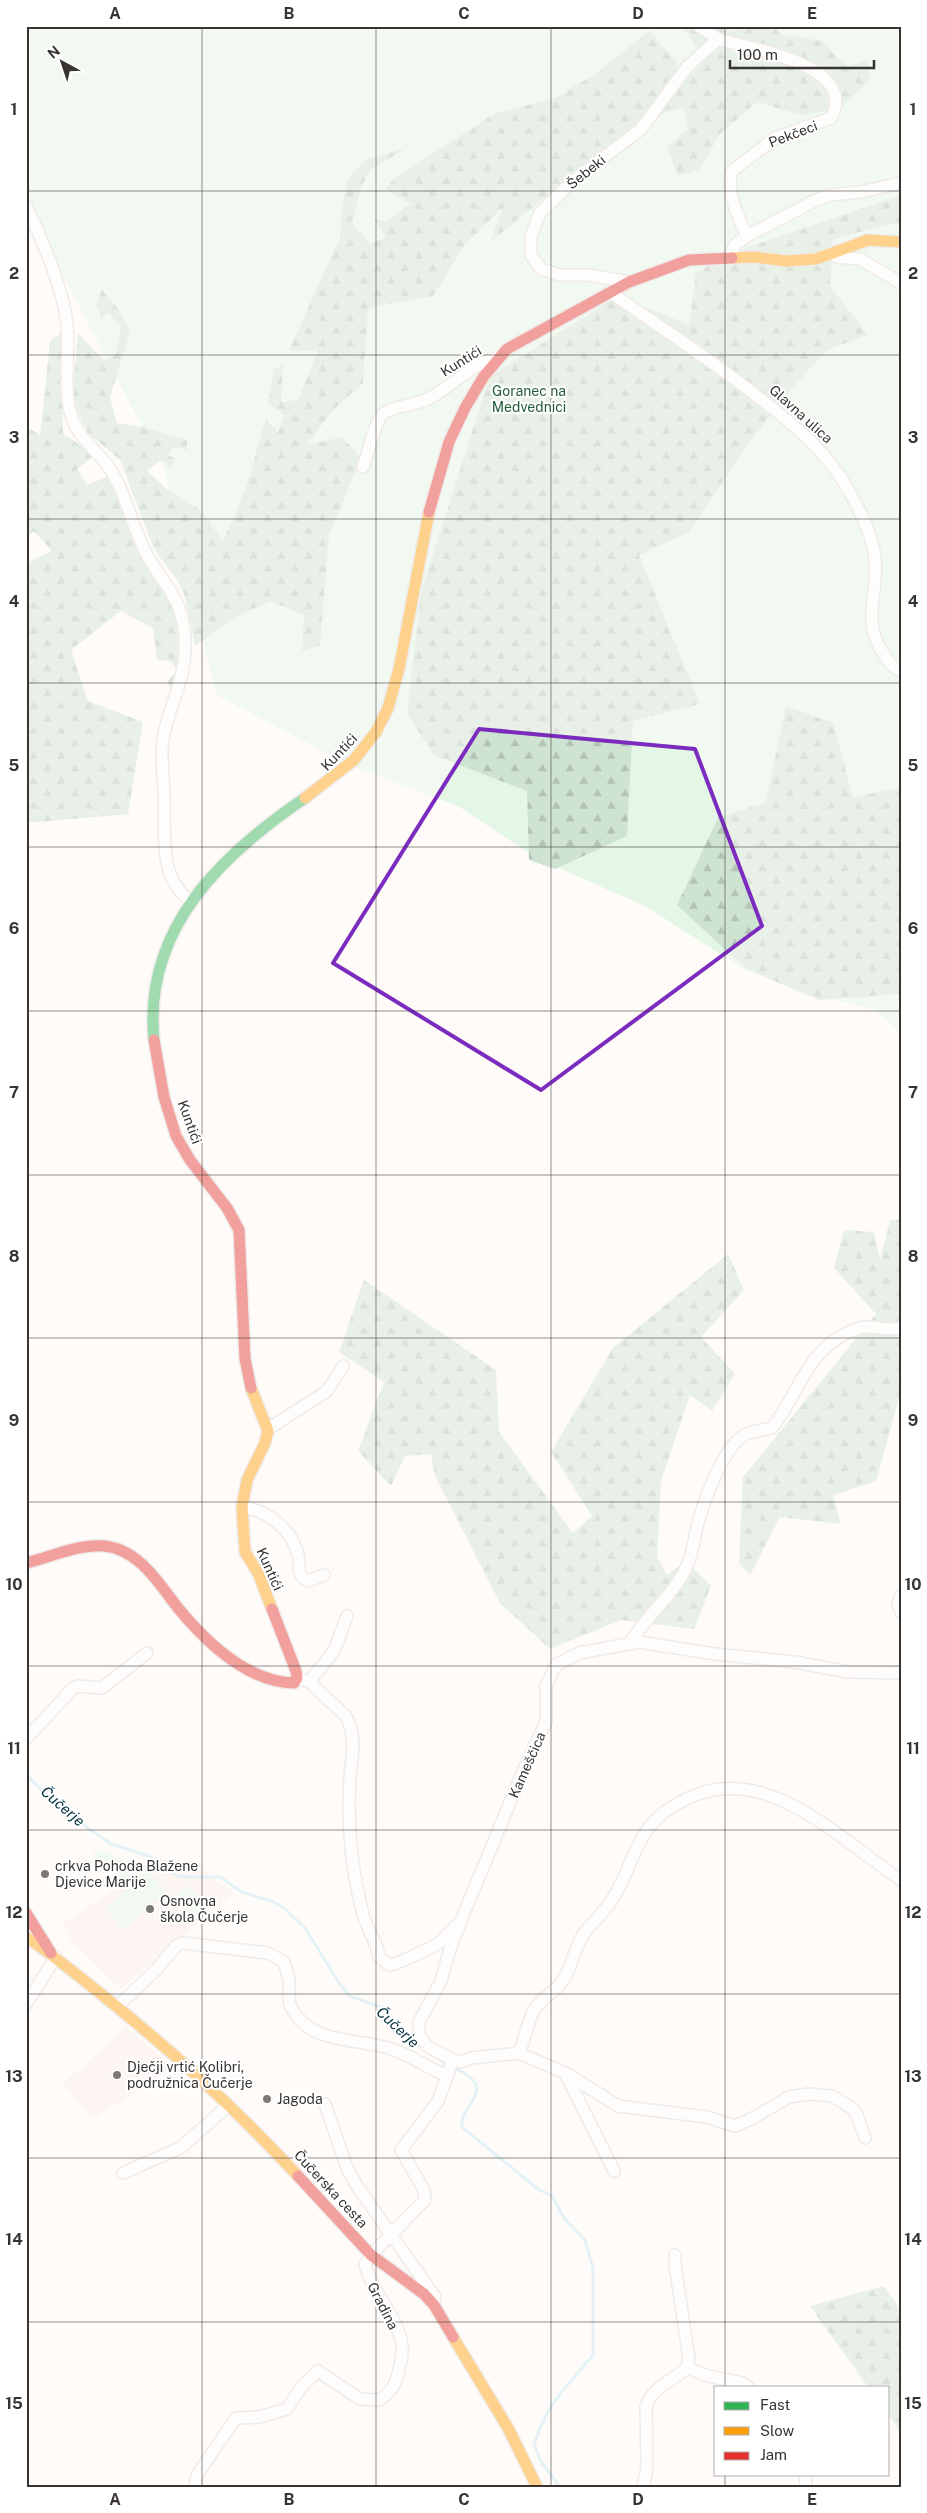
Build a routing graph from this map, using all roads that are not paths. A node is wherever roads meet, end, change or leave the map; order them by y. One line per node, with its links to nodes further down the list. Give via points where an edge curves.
1 (699, 26): 2 (street)
2 (718, 39): 5 (street, Pekčeci, via 775,53 815,71 832,85 837,98 830,118 775,138 732,171 730,185); 9 (street, Šebeki, via 687,67 641,129 573,181 540,213 532,236 531,255 540,269 559,275 589,275)
3 (901, 183): 5 (street, via 830,195)
4 (26, 206): 15 (street, via 63,304 67,324 69,398 75,426 112,471 143,549 177,601 183,621 185,663 163,738 164,851 173,884)
5 (747, 236): 8 (street, via 735,245)
6 (901, 242): 7 (street, via 868,240)
7 (833, 253): 8 (street, via 816,259 786,261 754,256); 10 (street, via 836,257 860,259)
8 (729, 258): 9 (street, via 689,260)
9 (629, 282): 11 (street, Kuntići)
10 (901, 283)
11 (610, 292): 12 (street, Kuntići, via 507,349); 14 (street, Glavna ulica, via 688,343 748,388 794,425 830,462 849,491 874,549 871,622 874,640 893,668)
12 (497, 358): 13 (street, Kuntići, via 481,364 426,400 386,412 378,421); 15 (street, Kuntići, via 464,410 440,463 400,666 390,706 377,732 336,778 271,822 236,852)
13 (363, 467)
14 (901, 671)
15 (190, 901): 18 (street, Kuntići, via 172,935 153,997 157,1064 182,1149 220,1196 238,1230 245,1359 251,1388)
16 (901, 1328): 25 (street, via 890,1331 861,1327 841,1337 808,1365 772,1428 746,1434 737,1440 724,1458 699,1517 684,1571)
17 (343, 1366): 18 (street, via 326,1391)
18 (268, 1429): 19 (street, Kuntići, via 265,1443 247,1480)
19 (242, 1508): 21 (street, via 261,1511 284,1530 298,1552 299,1572 303,1579 308,1581); 28 (street, Kuntići, via 245,1552 258,1572)
20 (26, 1564): 28 (street, via 100,1546 116,1548 144,1567 187,1618 249,1671 286,1684 294,1683)
21 (324, 1575)
22 (901, 1596): 23 (street, via 898,1603)
23 (901, 1612)
24 (348, 1616): 29 (street, via 334,1651)
25 (630, 1643): 27 (street, Kameščica, via 765,1658 848,1672); 33 (street, Kameščica, via 579,1653 556,1665 546,1686 546,1722)
26 (147, 1653): 30 (street, via 102,1688 73,1688)
27 (901, 1673)
28 (297, 1678): 29 (street, Kameščica)
29 (309, 1682): 33 (street, Kameščica, via 346,1716 352,1732 349,1839 359,1900 364,1919 376,1940 379,1957 389,1965 398,1964 406,1957 429,1950)
30 (26, 1739)
31 (901, 1880): 38 (street, via 818,1819 766,1794 746,1788 721,1788 706,1790 676,1803 650,1825 612,1901 584,1934 563,1981 535,2008)
32 (26, 1913): 35 (street)
33 (460, 1923): 39 (street, Kameščica, via 441,1981 418,2029 427,2046)
34 (26, 1937): 35 (street)
35 (53, 1955): 36 (street); 37 (street, Čučerska cesta)
36 (26, 2004)
37 (118, 2007): 39 (street, via 182,1943 268,1953 284,1962 289,1980 290,2006 307,2026 318,2033 390,2048); 42 (street, Čučerska cesta, via 174,2054)
38 (519, 2053): 39 (street, via 471,2058); 40 (street)
39 (450, 2067): 46 (street, via 438,2101 401,2150 422,2184 425,2200)
40 (565, 2073): 43 (street, via 618,2106 707,2117 735,2126 789,2097 808,2094 832,2096 852,2108); 44 (street)
41 (325, 2104): 46 (street, via 348,2168)
42 (228, 2106): 45 (street, via 180,2148); 47 (street, Čučerska cesta, via 267,2142)
43 (865, 2138)
44 (614, 2171)
45 (123, 2172)
46 (391, 2235): 47 (street); 49 (street, via 435,2297)
47 (371, 2254): 49 (street, Čučerska cesta); 52 (street, Gradina, via 365,2264 368,2276 396,2327 402,2346 399,2375 392,2389 379,2400 360,2399 318,2372 302,2386 286,2409 259,2417 236,2418 197,2475)
48 (675, 2255): 50 (street, via 689,2359)
49 (434, 2305): 53 (street, Čučerska cesta, via 518,2444)
50 (687, 2368): 51 (street); 54 (street, via 648,2399 647,2468)
51 (747, 2386)
52 (195, 2487)
53 (537, 2487)
54 (643, 2487)

